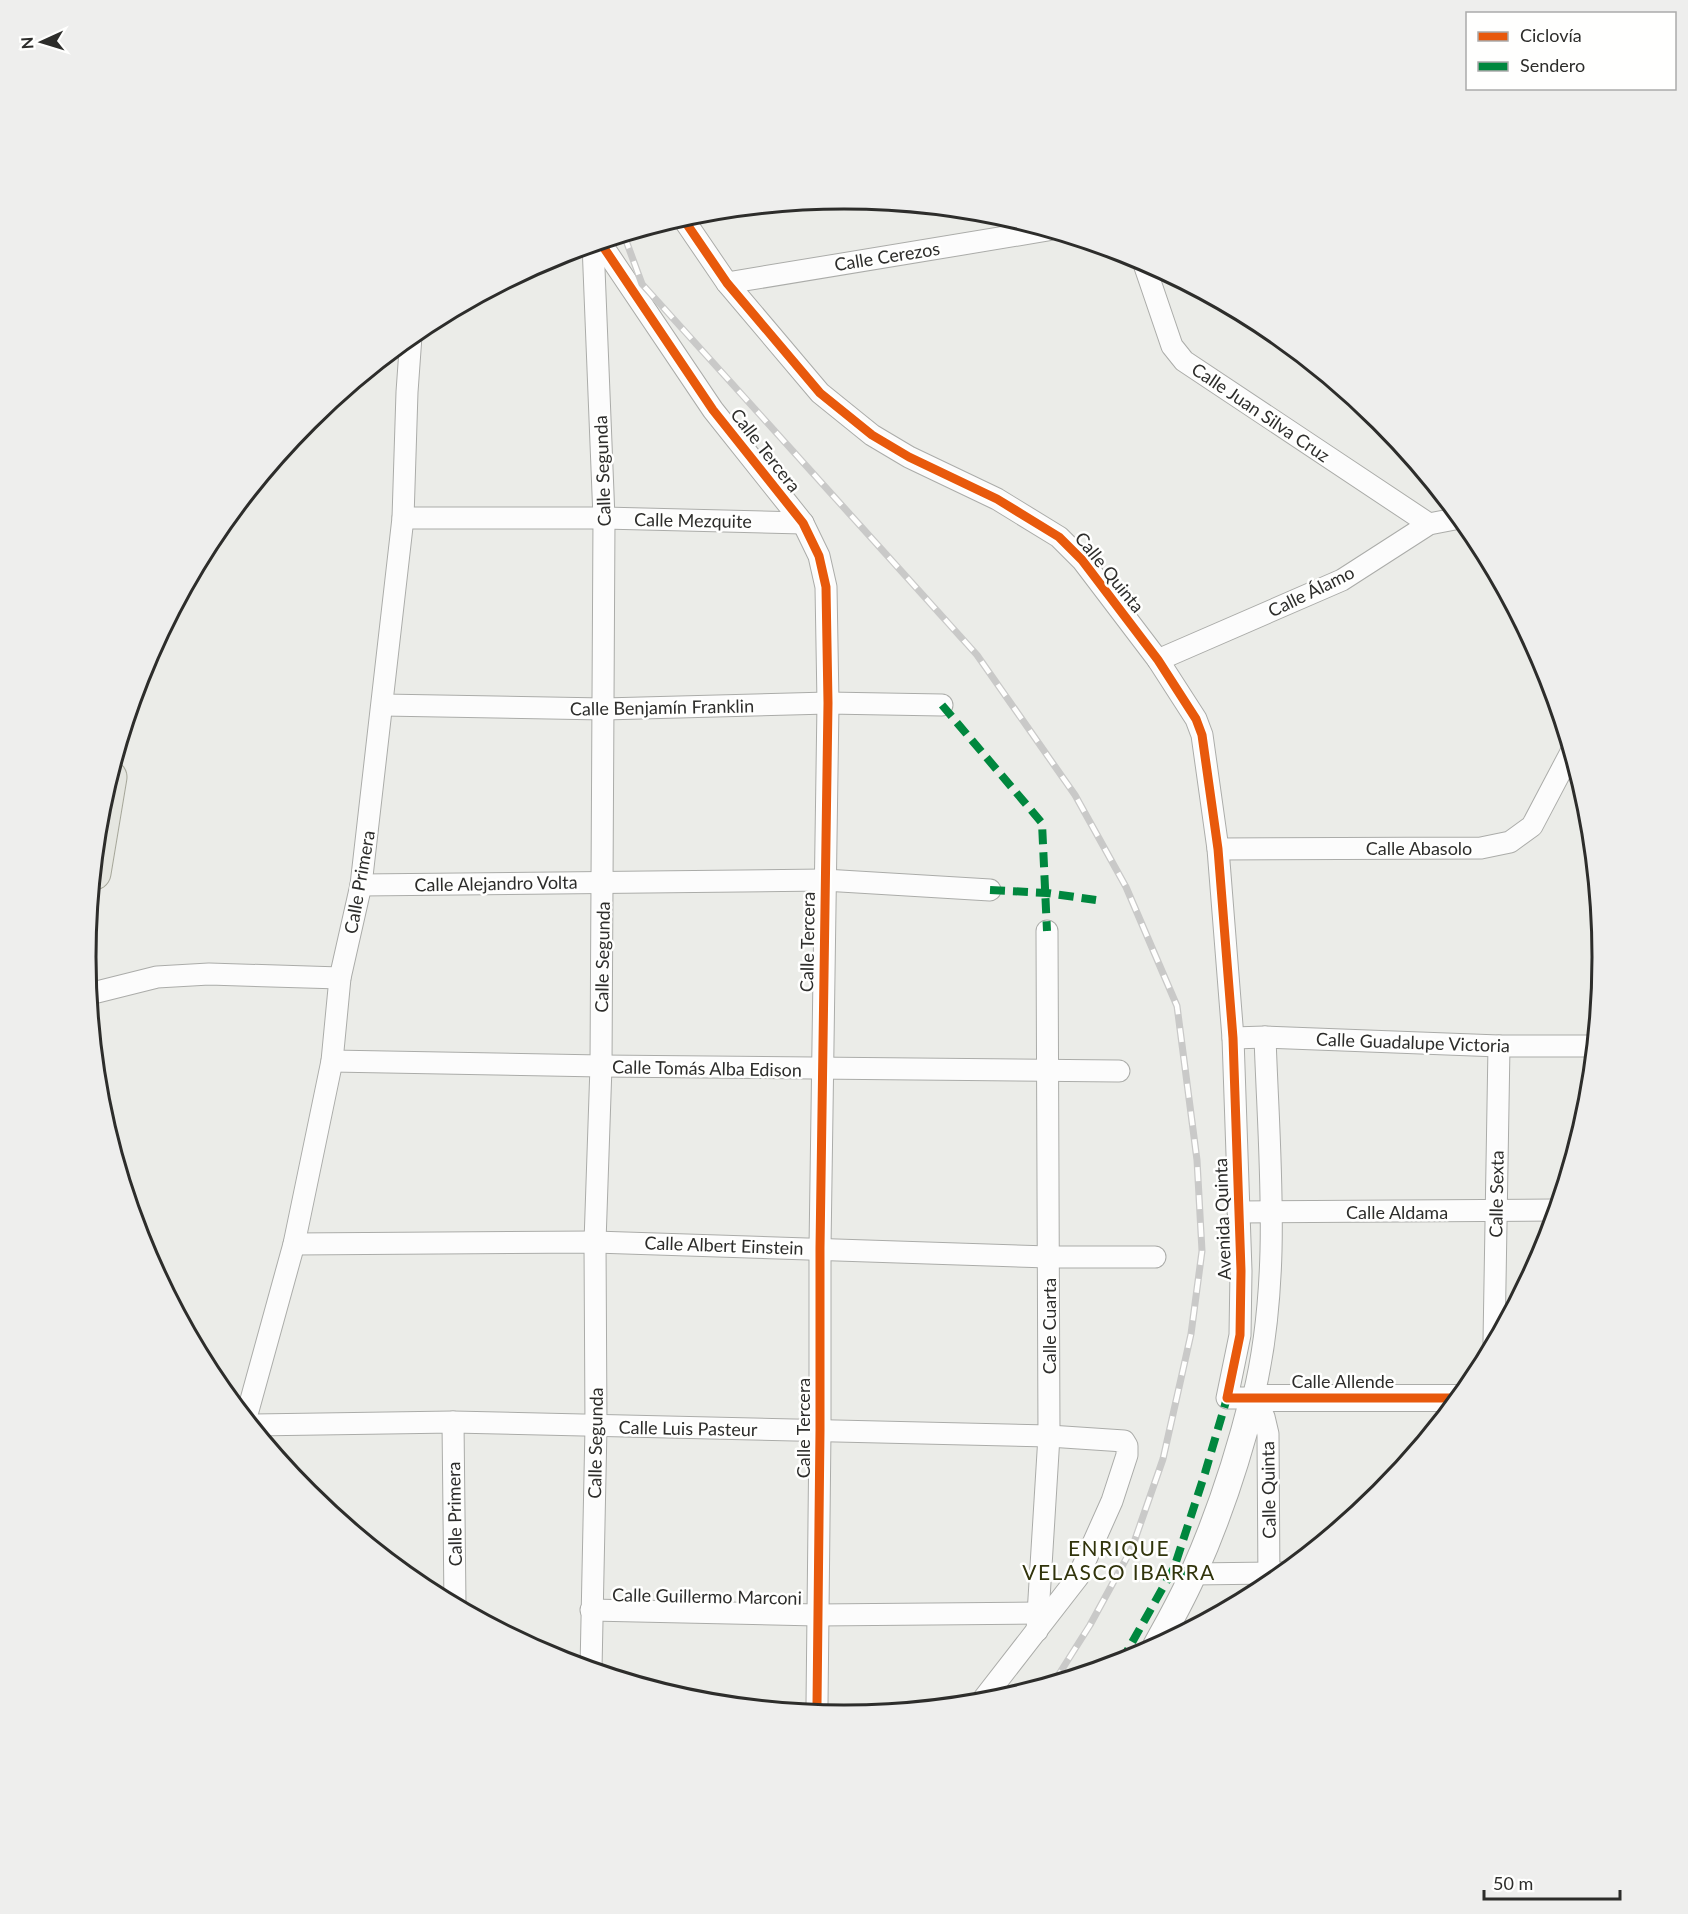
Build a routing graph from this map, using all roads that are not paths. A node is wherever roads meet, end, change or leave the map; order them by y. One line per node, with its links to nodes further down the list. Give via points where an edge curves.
1 (688, 225): 6 (street, Calle Quinta)
2 (1032, 233): 6 (street, Calle Cerezos)
3 (605, 249): 11 (street, Calle Tercera, via 714,410)
4 (593, 253): 9 (street, Calle Segunda)
5 (1147, 274): 12 (street, Calle Juan Silva Cruz, via 1172,346 1184,361)
6 (727, 283): 13 (street, Calle Quinta, via 820,393 872,435 997,499 1059,537 1082,560)
7 (410, 348): 8 (street, Calle Primera)
8 (404, 518): 9 (street, Calle Mezquite); 15 (street, Calle Primera)
9 (604, 519): 11 (street, Calle Mezquite); 17 (street, Calle Segunda)
10 (1450, 520): 12 (street, Calle Álamo)
11 (803, 523): 14 (street, Calle Tercera, via 819,556 826,587)
12 (1429, 524): 13 (street, Calle Álamo, via 1342,580)
13 (1158, 660): 19 (street, Calle Quinta, via 1196,718 1202,735)
14 (828, 703): 16 (street, Calle Benjamín Franklin); 17 (street, Calle Benjamín Franklin); 20 (street, Calle Tercera)
15 (383, 705): 17 (street, Calle Benjamín Franklin); 22 (street, Calle Primera)
16 (942, 705)
17 (603, 709): 21 (street, Calle Segunda)
18 (1566, 761): 19 (street, Calle Abasolo, via 1532,826 1510,842 1481,848)
19 (1218, 849): 28 (street, Calle Quinta)
20 (824, 880): 21 (street, Calle Alejandro Volta); 23 (street, Calle Alejandro Volta); 33 (street, Calle Tercera)
21 (603, 882): 22 (street, Calle Alejandro Volta); 32 (street, Calle Segunda)
22 (361, 885): 25 (street, Calle Primera)
23 (990, 890)
24 (1047, 931): 35 (street, Calle Cuarta)
25 (340, 978): 26 (street, via 209,974 157,977); 31 (street, Calle Primera)
26 (97, 992)
27 (1264, 1037): 28 (street, Calle Guadalupe Victoria); 29 (street, Calle Guadalupe Victoria); 39 (street)
28 (1233, 1038): 38 (street, Avenida Quinta)
29 (1499, 1046): 30 (street, Calle Guadalupe Victoria); 37 (street, Calle Sexta)
30 (1587, 1046)
31 (332, 1061): 32 (street, Calle Tomás Alba Edison); 41 (street, Calle Primera)
32 (601, 1066): 33 (street, Calle Tomás Alba Edison); 40 (street, Calle Segunda)
33 (822, 1069): 35 (street, Calle Tomás Alba Edison); 42 (street, Calle Tercera)
34 (1119, 1071): 35 (street, Calle Tomás Alba Edison)
35 (1048, 1072): 43 (street, Calle Cuarta)
36 (1547, 1210): 37 (street, Calle Aldama)
37 (1496, 1211): 39 (street, Calle Aldama); 45 (street, Calle Sexta)
38 (1238, 1212): 39 (street, Calle Aldama); 46 (street, Avenida Quinta, via 1240,1335)
39 (1270, 1213): 47 (street, via 1268,1306)
40 (595, 1242): 41 (street, Calle Albert Einstein); 42 (street, Calle Albert Einstein); 52 (street, Calle Segunda)
41 (294, 1244): 49 (street, Calle Primera)
42 (820, 1248): 43 (street, Calle Albert Einstein); 53 (street, Calle Tercera)
43 (1049, 1257): 44 (street, Calle Albert Einstein); 54 (street, Calle Cuarta)
44 (1155, 1257)
45 (1494, 1327)
46 (1227, 1398): 47 (street, Calle Allende)
47 (1253, 1398): 48 (street, Calle Allende); 55 (street, Calle Quinta, via 1268,1434); 56 (street, via 1231,1475)
48 (1447, 1398)
49 (249, 1409)
50 (453, 1422): 51 (street, Calle Luis Pasteur); 52 (street, Calle Luis Pasteur); 58 (street, Calle Primera)
51 (261, 1425)
52 (596, 1426): 53 (street, Calle Luis Pasteur); 59 (street, Calle Segunda)
53 (820, 1430): 54 (street, Calle Luis Pasteur); 60 (street, Calle Tercera)
54 (1049, 1436): 61 (street, Calle Cuarta); 61 (street, Calle Luis Pasteur, via 1124,1442 1127,1455 1112,1501 1078,1577)
55 (1274, 1569)
56 (1193, 1574): 57 (street); 62 (street)
57 (1263, 1577)
58 (455, 1596)
59 (591, 1610): 60 (street, Calle Guillermo Marconi); 63 (street, Calle Segunda)
60 (817, 1615): 61 (street, Calle Guillermo Marconi); 65 (street, Calle Tercera)
61 (1037, 1622): 64 (street)
62 (1162, 1634)
63 (591, 1660)
64 (989, 1691)
65 (817, 1704)

